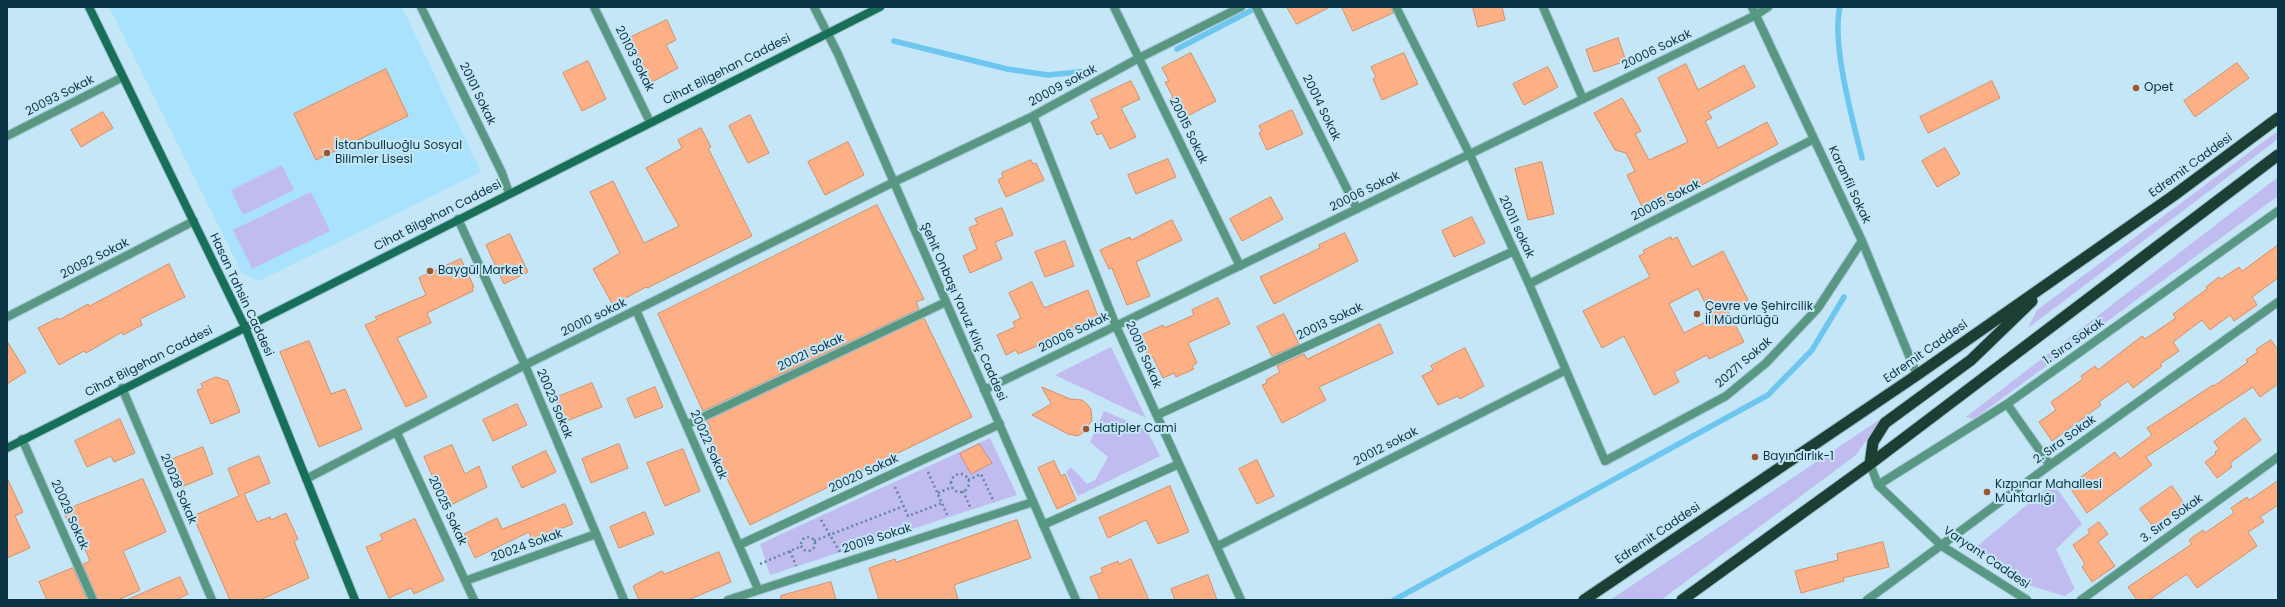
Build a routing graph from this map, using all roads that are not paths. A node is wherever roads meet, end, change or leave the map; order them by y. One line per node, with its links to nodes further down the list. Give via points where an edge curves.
1 (89, 7): 16 (main road, Hasan Tahsin Caddesi)
2 (421, 7): 26 (street, 20101 Sokak)
3 (594, 7): 20 (street, 20103 Sokak)
4 (814, 7): 14 (street, Şehit Onbaşı Yavuz Kılıç Caddesi)
5 (880, 7): 14 (main road, Cihat Bilgehan Caddesi)
6 (1114, 7): 15 (street, 20015 Sokak)
7 (1241, 7): 15 (street, 20009 sokak)
8 (1256, 7): 27 (street, 20014 Sokak)
9 (1396, 7): 23 (street, 20011 sokak)
10 (1543, 7): 17 (street)
11 (1752, 7): 13 (street, Karanfil Sokak)
12 (1768, 7): 13 (street, 20006 Sokak)
13 (1756, 16): 17 (street, 20006 Sokak); 22 (street, Karanfil Sokak)
14 (828, 33): 20 (main road, Cihat Bilgehan Caddesi); 25 (street, Şehit Onbaşı Yavuz Kılıç Caddesi)
15 (1139, 58): 18 (street, 20009 sokak); 33 (street, 20015 Sokak)
16 (123, 77): 21 (street, 20093 Sokak); 30 (main road, Hasan Tahsin Caddesi)
17 (1583, 99): 23 (street, 20006 Sokak)
18 (1033, 116): 25 (street, 20009 sokak); 40 (street, 20016 Sokak)
19 (2278, 118): 34 (highway, Edremit Caddesi)
20 (650, 122): 26 (main road, Cihat Bilgehan Caddesi)
21 (7, 136)
22 (1814, 139): 31 (street, Karanfil Sokak); 35 (street, 20005 Sokak)
23 (1470, 154): 27 (street, 20006 Sokak); 32 (street, 20011 sokak)
24 (2278, 155): 57 (highway)
25 (894, 182): 36 (street, Şehit Onbaşı Yavuz Kılıç Caddesi); 38 (street, 20010 sokak)
26 (510, 193): 29 (main road, Cihat Bilgehan Caddesi)
27 (1357, 209): 33 (street, 20006 Sokak)
28 (2278, 211): 47 (street, 1. Sıra Sokak)
29 (458, 219): 41 (main road, Cihat Bilgehan Caddesi); 42 (street, 20023 Sokak)
30 (194, 221): 39 (street, 20092 Sokak); 41 (main road, Hasan Tahsin Caddesi)
31 (1862, 241): 44 (street, Karanfil Sokak); 55 (street, 20271 Sokak, via 1818,308 1766,363 1726,396)
32 (1514, 251): 35 (street, 20011 sokak); 48 (street, 20013 Sokak)
33 (1240, 266): 40 (street, 20006 Sokak)
34 (2058, 276): 44 (highway, Edremit Caddesi); 57 (highway, via 1971,360 1885,423 1873,442)
35 (1529, 284): 43 (street, 20011 sokak)
36 (946, 302): 46 (street, Şehit Onbaşı Yavuz Kılıç Caddesi); 50 (street, 20021 Sokak)
37 (2278, 302): 58 (street, 2. Sıra Sokak)
38 (636, 310): 42 (street, 20010 sokak); 50 (street, 20022 Sokak)
39 (7, 317)
40 (1116, 326): 46 (street, 20006 Sokak); 48 (street, 20016 Sokak)
41 (245, 327): 45 (main road, Cihat Bilgehan Caddesi); 59 (main road, Hasan Tahsin Caddesi)
42 (525, 365): 51 (street, 20010 sokak); 63 (street, 20023 Sokak)
43 (1566, 370): 55 (street, 20011 sokak); 65 (street, 20012 sokak)
44 (1917, 375): 77 (highway, Edremit Caddesi)
45 (122, 388): 52 (main road, Cihat Bilgehan Caddesi); 70 (street, 20028 Sokak)
46 (984, 390): 49 (street, Şehit Onbaşı Yavuz Kılıç Caddesi)
47 (2008, 404): 58 (street); 60 (street, 1. Sıra Sokak)
48 (1157, 415): 56 (street, 20016 Sokak)
49 (1000, 424): 61 (street, Şehit Onbaşı Yavuz Kılıç Caddesi); 64 (street, 20020 Sokak)
50 (686, 425): 64 (street, 20022 Sokak)
51 (397, 433): 59 (street, 20010 sokak); 67 (street, 20025 Sokak)
52 (22, 439): 53 (main road, Cihat Bilgehan Caddesi); 69 (street, 20029 Sokak)
53 (7, 448)
54 (2278, 457): 81 (street, 3. Sıra Sokak)
55 (1605, 461)
56 (1179, 464): 62 (street); 65 (street, 20016 Sokak)
57 (1870, 464): 60 (street, Varyant Caddesi); 78 (highway)
58 (2050, 465): 66 (street, 2. Sıra Sokak)
59 (306, 479): 71 (main road, Hasan Tahsin Caddesi)
60 (1878, 485): 66 (street, Varyant Caddesi)
61 (1033, 502): 62 (street, Şehit Onbaşı Yavuz Kılıç Caddesi); 68 (street, 20019 Sokak)
62 (1043, 525): 75 (street, Şehit Onbaşı Yavuz Kılıç Caddesi)
63 (596, 534): 67 (street, 20024 Sokak); 73 (street, 20023 Sokak)
64 (739, 545): 68 (street, 20022 Sokak)
65 (1218, 546): 76 (street, 20016 Sokak)
66 (1942, 546): 79 (street, 2. Sıra Sokak); 80 (street, Varyant Caddesi)
67 (465, 581): 72 (street, 20025 Sokak)
68 (758, 589): 74 (street, 20019 Sokak)
69 (93, 600)
70 (212, 600)
71 (355, 600)
72 (474, 600)
73 (624, 600)
74 (728, 600)
75 (1076, 600)
76 (1241, 600)
77 (1584, 600)
78 (1682, 600)
79 (1867, 600)
80 (2027, 600)
81 (2080, 600)

